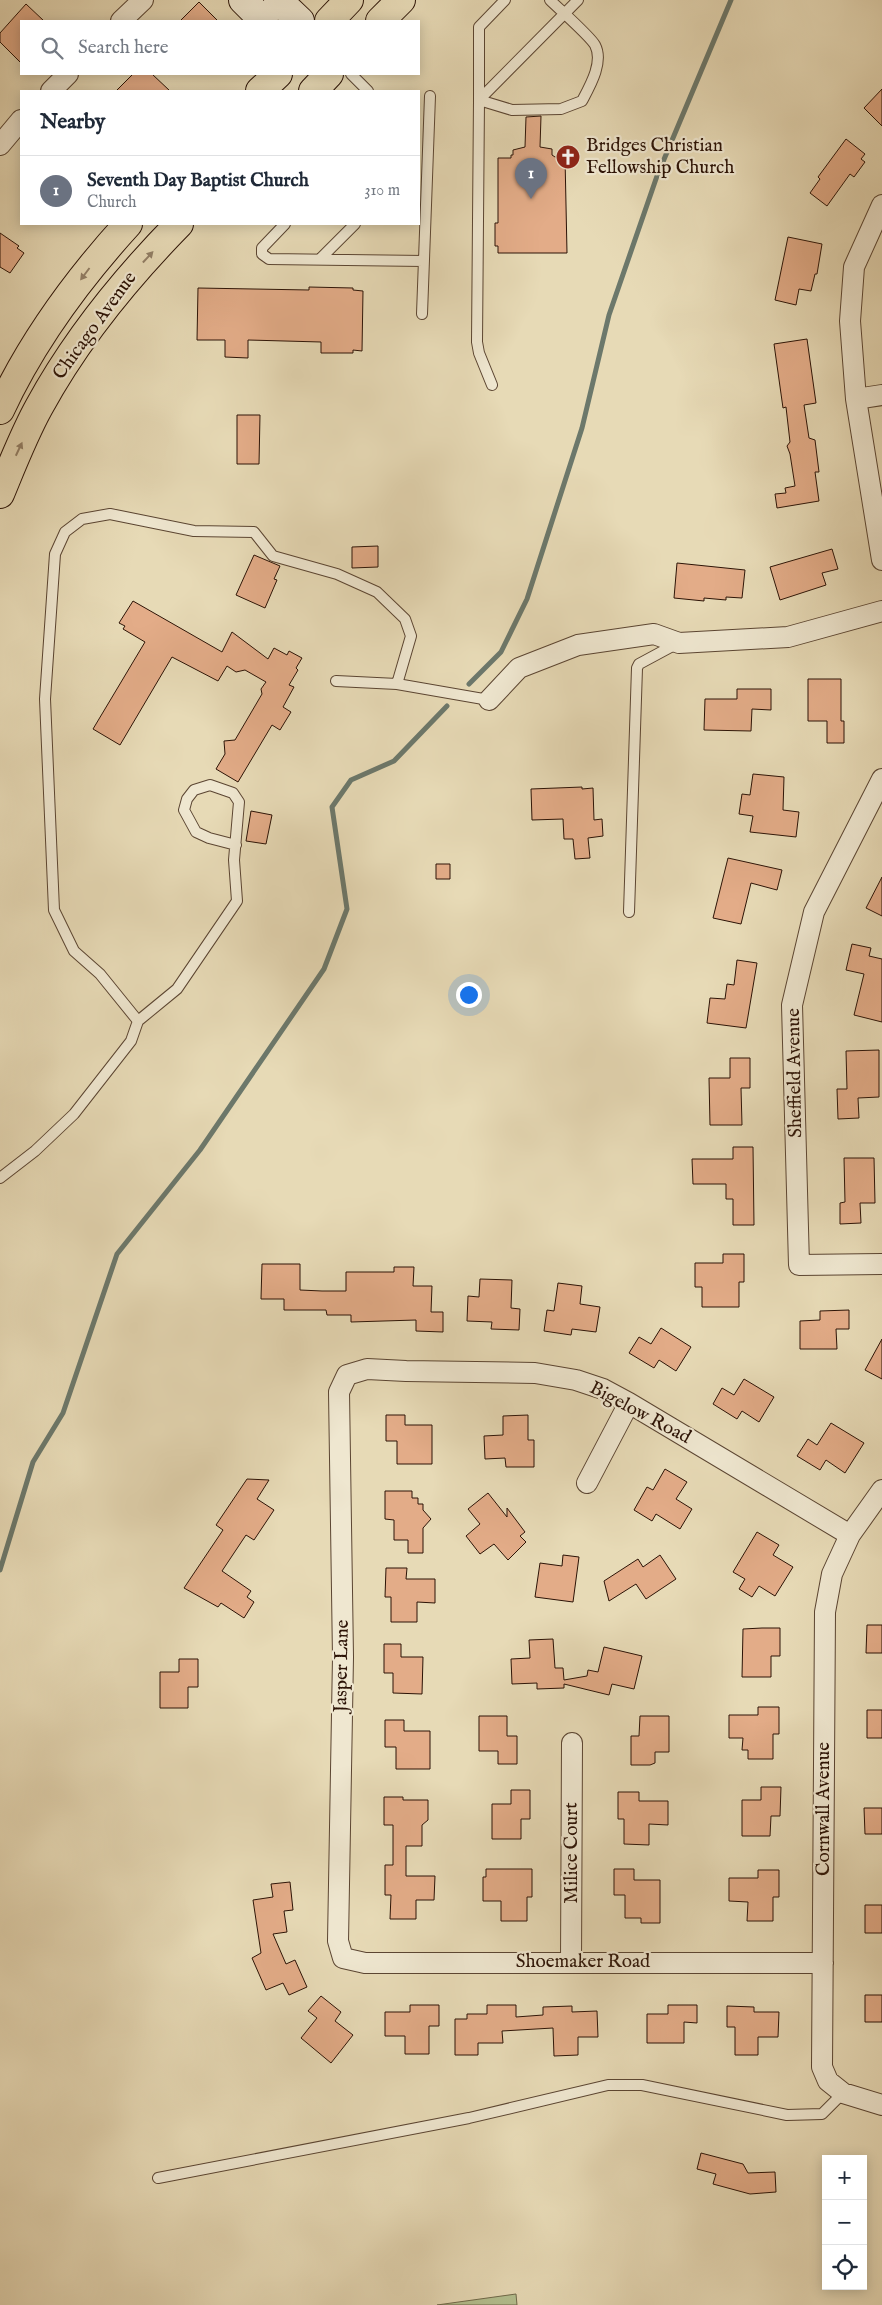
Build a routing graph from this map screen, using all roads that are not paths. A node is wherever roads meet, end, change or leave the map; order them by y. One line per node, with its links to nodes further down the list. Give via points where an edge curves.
1 (143, 0): 10 (street)
2 (243, 0): 11 (street)
3 (278, 0): 12 (street)
4 (349, 0): 13 (main road)
5 (401, 0): 14 (main road)
6 (505, 0): 22 (lane, via 479,26)
7 (550, 0): 9 (lane)
8 (578, 0): 9 (lane)
9 (564, 14): 22 (lane); 22 (lane, via 595,45 597,63 582,101 561,108 512,110)
10 (123, 20)
11 (263, 20)
12 (299, 20)
13 (330, 20)
14 (381, 20)
15 (67, 75): 18 (street)
16 (277, 75): 19 (main road)
17 (353, 75): 20 (lane)
18 (52, 90)
19 (261, 90)
20 (367, 90)
21 (430, 96): 26 (lane)
22 (478, 100): 35 (lane, via 477,342 478,353)
23 (20, 121): 24 (street)
24 (0, 145)
25 (420, 160): 26 (lane)
26 (427, 168): 33 (lane)
27 (882, 206): 37 (street, via 854,268 850,322)
28 (127, 225): 38 (main road, Chicago Avenue, one-way to 38, via 100,254 49,322 12,383)
29 (179, 225): 39 (main road, Chicago Avenue, one-way to 29, via 38,408 72,351 120,287)
30 (284, 225): 32 (lane, via 262,248 262,254 269,259)
31 (354, 225): 32 (lane)
32 (321, 258): 33 (lane)
33 (424, 261): 34 (lane)
34 (422, 314)
35 (492, 384)
36 (882, 395): 37 (street)
37 (856, 400): 40 (street)
38 (0, 410)
39 (0, 494)
40 (882, 560)
41 (882, 611): 42 (street, via 788,637)
42 (679, 643): 45 (street, via 654,634 578,645 519,668); 48 (lane, via 637,668)
43 (336, 681): 44 (lane)
44 (397, 684): 45 (lane); 49 (lane, via 411,636 406,619 377,592 337,574 273,556 254,532 194,531 110,514 82,519 65,532 55,554 45,699 54,910 74,951 100,974)
45 (489, 700)
46 (882, 779): 51 (street, Sheffield Avenue, via 814,912 792,1005 799,1265)
47 (236, 845): 47 (lane, via 239,802 233,793 210,786 194,790 186,799 184,810 196,832); 49 (lane, via 237,901 177,989)
48 (629, 912)
49 (138, 1021): 50 (lane, via 131,1041 74,1114)
50 (0, 1178)
51 (882, 1264)
52 (346, 1375): 53 (street, Bigelow Road, via 367,1369 535,1373 576,1380); 58 (street, Jasper Lane, via 340,1392 343,1657 338,1941)
53 (629, 1403): 54 (street); 56 (street, Bigelow Road)
54 (587, 1482)
55 (882, 1490): 56 (street, Cornwall Avenue)
56 (850, 1536): 60 (street, Cornwall Avenue, via 832,1574 825,1612)
57 (572, 1743): 59 (street, Milice Court)
58 (343, 1958): 59 (street, Shoemaker Road, via 365,1963)
59 (571, 1962): 60 (street, Shoemaker Road)
60 (823, 1963): 61 (street, Cornwall Avenue, via 822,2066 828,2082)
61 (843, 2093): 62 (street, Cornwall Avenue); 63 (lane, via 822,2114 787,2115 642,2085 608,2086 469,2118)
62 (882, 2105)
63 (158, 2178)

